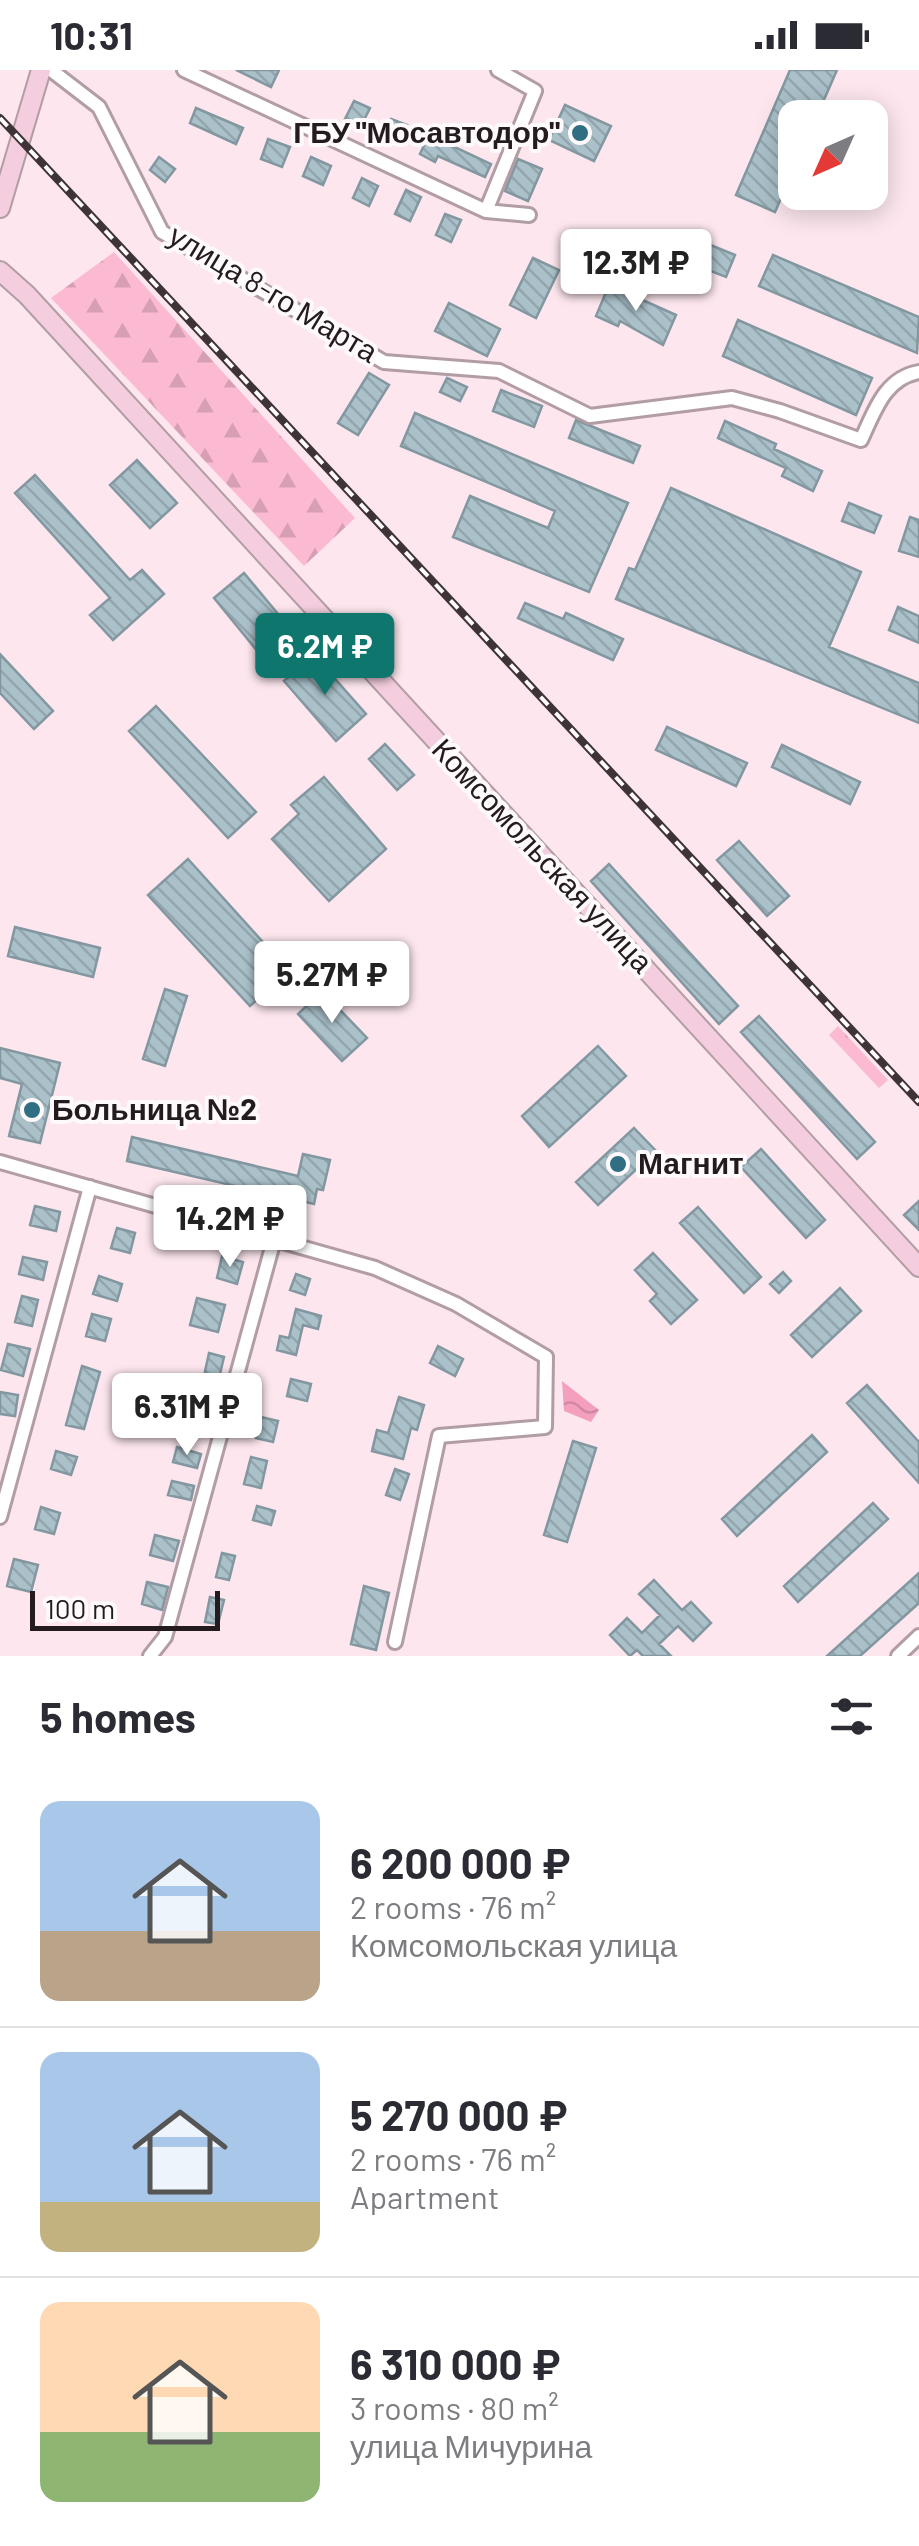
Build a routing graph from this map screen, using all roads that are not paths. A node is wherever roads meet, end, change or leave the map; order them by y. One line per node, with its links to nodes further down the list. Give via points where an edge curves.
1 (41, 70): 5 (street)
2 (52, 70): 9 (street, улица 8-го Марта, via 99,108 162,232 384,362 500,372 590,416 732,398 860,440 886,389)
3 (184, 70): 6 (street)
4 (498, 70): 6 (street, via 535,91)
5 (0, 208)
6 (486, 211): 7 (street)
7 (529, 215)
8 (0, 271): 13 (street, Комсомольская улица)
9 (919, 372)
10 (0, 1162): 11 (street)
11 (90, 1187): 12 (street); 14 (street)
12 (274, 1240): 16 (street, via 375,1268 456,1304 546,1357 545,1428 438,1436); 17 (street, via 165,1638)
13 (919, 1266)
14 (0, 1517)
15 (919, 1636): 18 (street)
16 (395, 1642)
17 (150, 1656)
18 (898, 1656)

